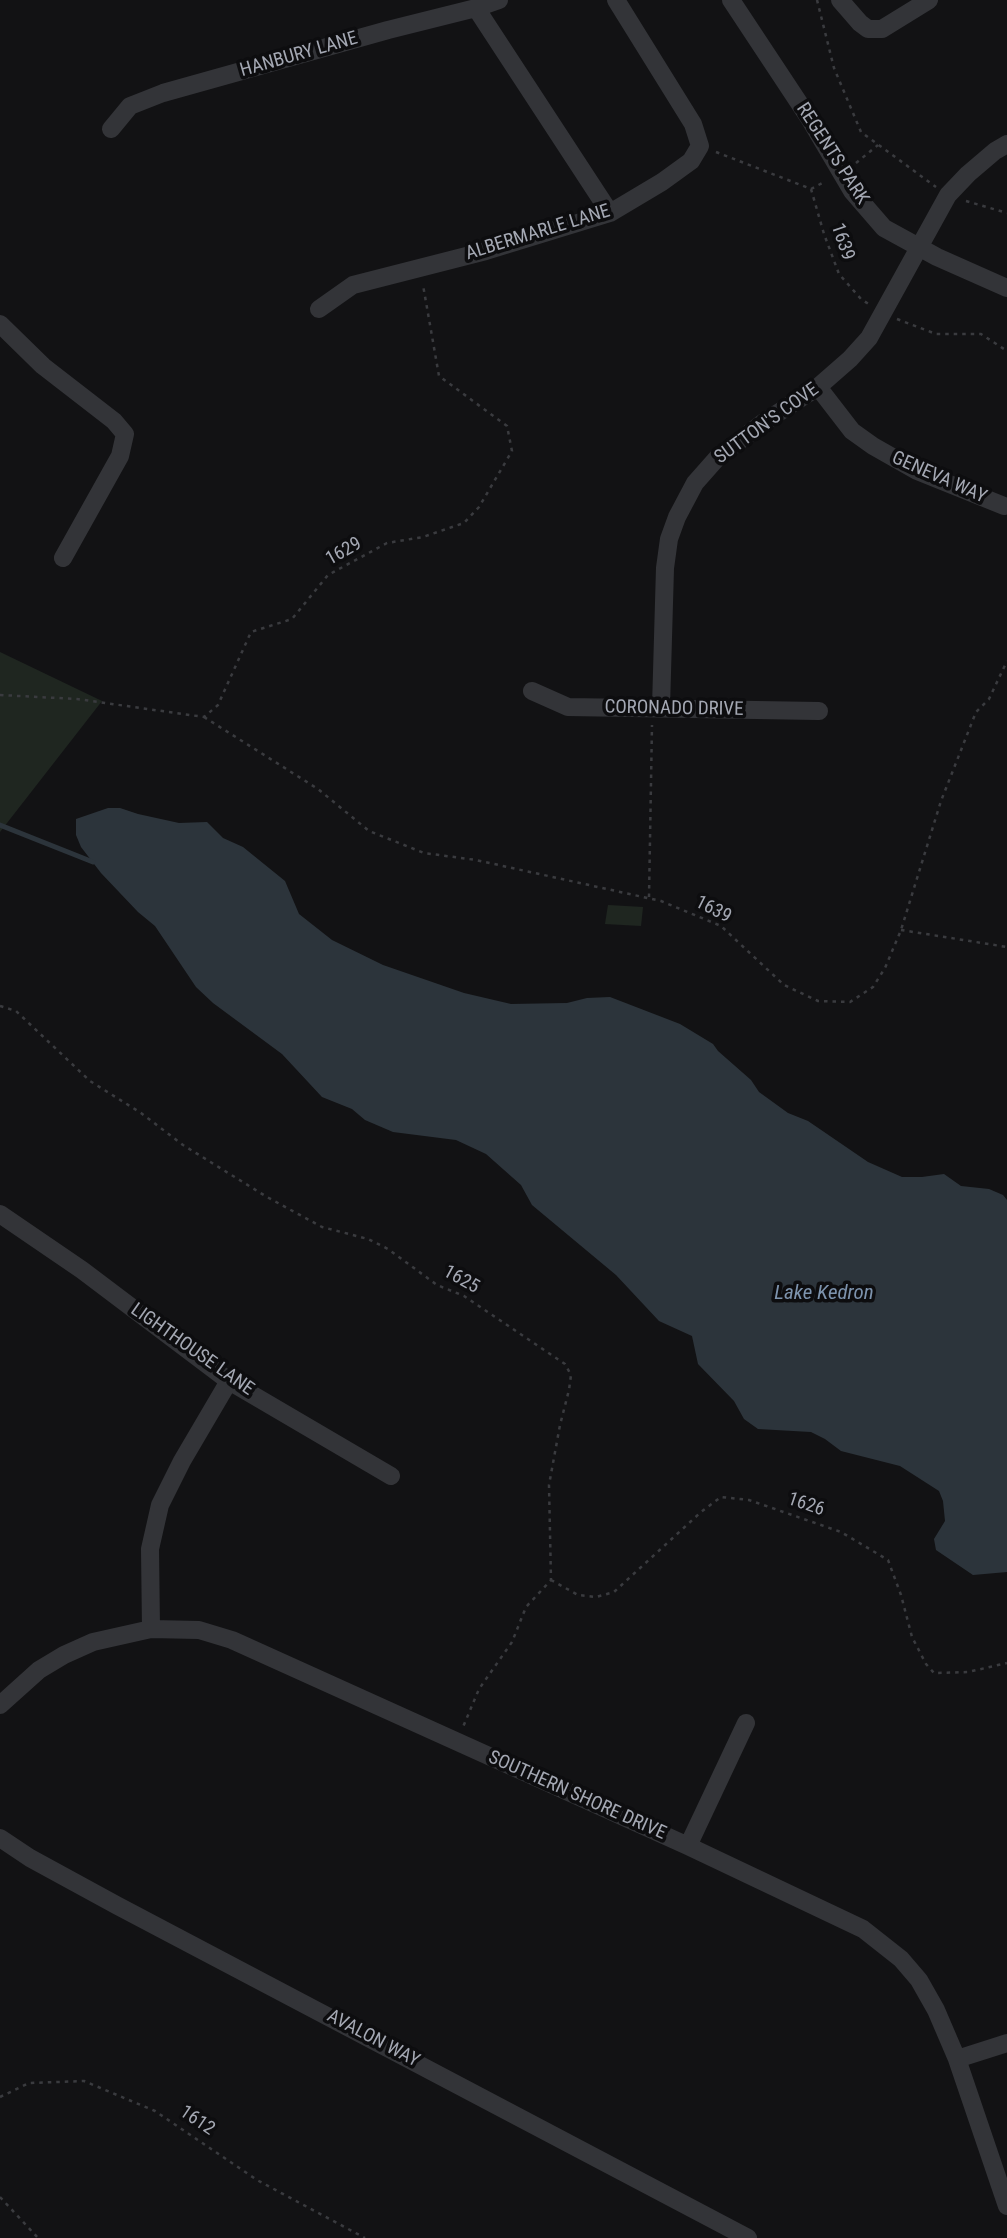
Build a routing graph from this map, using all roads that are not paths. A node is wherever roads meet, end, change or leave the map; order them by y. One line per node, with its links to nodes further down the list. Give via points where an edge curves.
1 (499, 0): 6 (street, HANBURY LANE)
2 (730, 0): 10 (street, REGENTS PARK, via 852,191 884,228)
3 (840, 0): 4 (street, via 868,29 882,29)
4 (929, 0)
5 (618, 1): 9 (street, ALBERMARLE LANE, via 694,124 700,146 678,171)
6 (476, 8): 7 (street, HANBURY LANE, via 163,93 130,106); 9 (street)
7 (111, 129)
8 (1007, 144): 10 (street, SUTTON'S COVE, via 948,195)
9 (610, 213): 12 (street, ALBERMARLE LANE, via 353,285)
10 (919, 246): 11 (street, REGENTS PARK); 14 (street, SUTTON'S COVE, via 863,345)
11 (1007, 288)
12 (320, 309)
13 (0, 324): 16 (street, via 125,434 120,456)
14 (818, 387): 15 (street, GENEVA WAY, via 852,431 873,446 917,471); 18 (street, SUTTON'S COVE, via 718,457 695,483 677,517 665,568)
15 (1004, 506)
16 (63, 558)
17 (532, 691): 18 (street, CORONADO DRIVE, via 568,707)
18 (657, 708): 19 (street, CORONADO DRIVE)
19 (818, 711)
20 (0, 1214): 21 (street, LIGHTHOUSE LANE)
21 (229, 1381): 22 (street, LIGHTHOUSE LANE); 23 (street, via 160,1505 150,1549)
22 (391, 1476)
23 (151, 1629): 24 (street, SOUTHERN SHORE DRIVE, via 93,1642 64,1655); 27 (street, SOUTHERN SHORE DRIVE, via 199,1630 232,1640)
24 (1, 1702)
25 (746, 1723): 27 (street)
26 (0, 1838): 31 (street, AVALON WAY, via 118,1906)
27 (688, 1846): 29 (street, SOUTHERN SHORE DRIVE, via 863,1929 882,1943 919,1980)
28 (1007, 2043): 29 (street)
29 (957, 2059): 30 (street, SOUTHERN SHORE DRIVE)
30 (1007, 2206)
31 (748, 2238)

